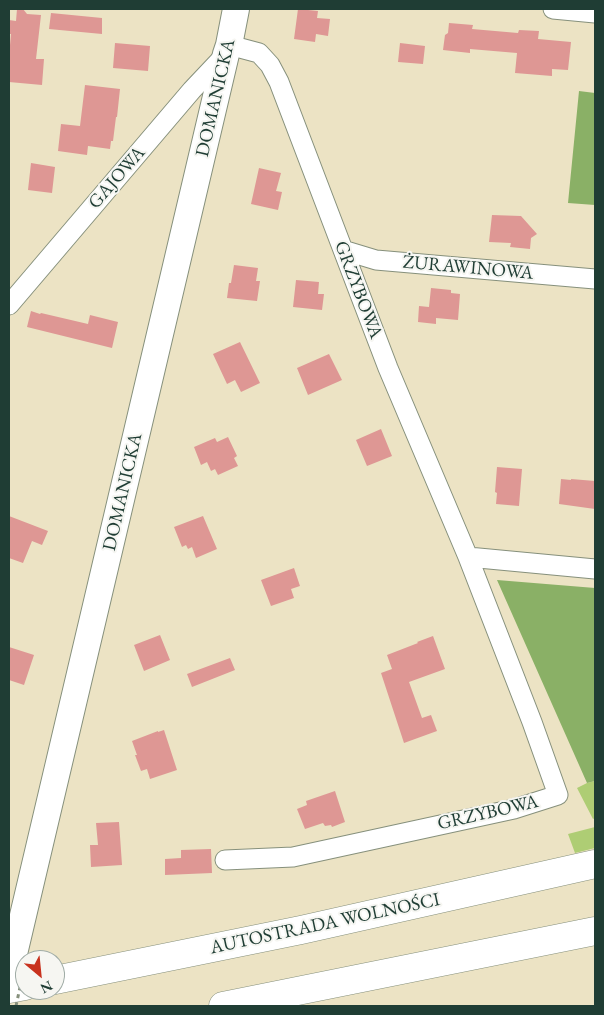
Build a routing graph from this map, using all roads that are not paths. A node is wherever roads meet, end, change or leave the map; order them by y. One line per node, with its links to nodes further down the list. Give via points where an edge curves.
1 (236, 9): 4 (street, DOMANICKA)
2 (553, 9): 3 (street)
3 (595, 13)
4 (228, 50): 5 (street, GRZYBOWA, via 259,52 270,64); 7 (street, GAJOWA); 13 (street, DOMANICKA)
5 (343, 250): 6 (street, ŻURAWINOWA, via 376,260); 8 (street, GRZYBOWA, via 388,368)
6 (595, 279)
7 (9, 304)
8 (468, 557): 9 (street); 10 (street, GRZYBOWA, via 558,795 514,809 293,857)
9 (595, 569)
10 (225, 860)
11 (595, 864): 16 (highway, AUTOSTRADA WOLNOŚCI, via 301,930)
12 (595, 931): 17 (highway)
13 (21, 950)
14 (15, 963): 15 (street, DOMANICKA)
15 (9, 974)
16 (65, 978)
17 (224, 1006)

